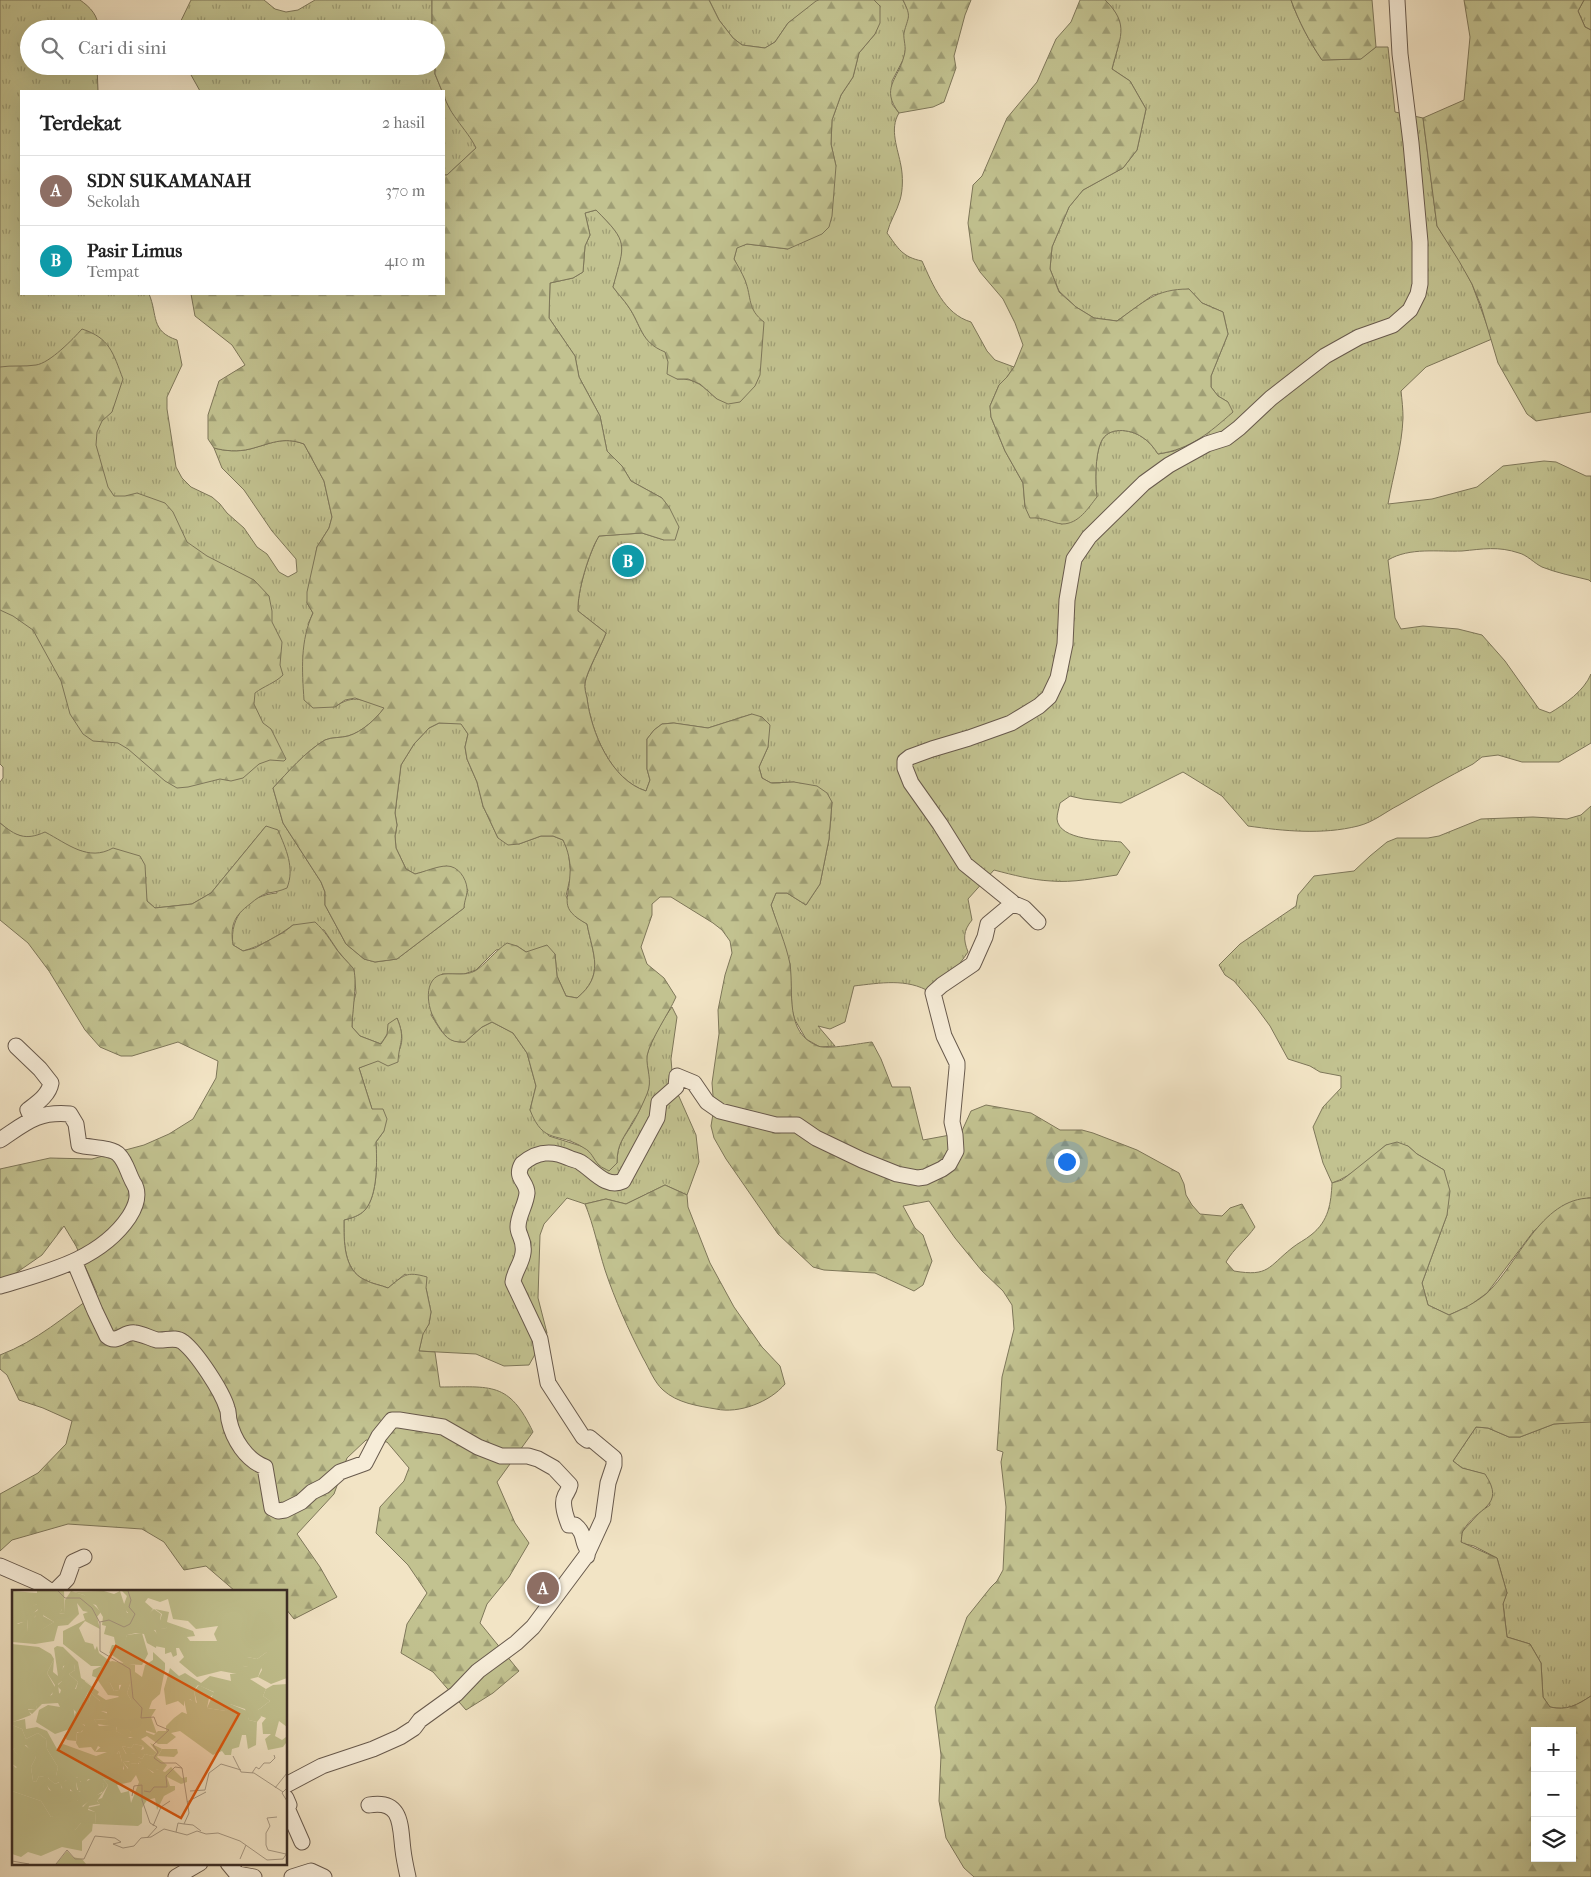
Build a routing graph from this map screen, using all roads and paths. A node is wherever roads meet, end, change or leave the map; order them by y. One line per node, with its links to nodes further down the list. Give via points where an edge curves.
1 (1398, 0): 2 (street, via 1400,54 1420,242 1420,284 1410,310 1393,325 1359,337 1325,356 1226,438 1207,444 1169,465 1144,483 1089,538 1074,559 1058,678 1049,697 1039,706 1012,723 932,748 905,761 911,783 965,864)
2 (1012, 903): 3 (street, via 1024,908); 9 (street, via 988,924 986,937 973,964 933,993 944,1036 957,1063 952,1122 956,1151 942,1169 925,1177 897,1174 827,1143 797,1125 776,1125 720,1111 707,1102 694,1083 678,1076 676,1087 660,1102 657,1118 624,1181 603,1179 578,1161 546,1152 521,1166 521,1179 527,1189 518,1228 523,1239 523,1253 513,1282 540,1339 548,1383 582,1437 590,1438 614,1458 603,1519)
3 (1038, 922)
4 (16, 1046): 5 (street, via 51,1083 41,1100 28,1110)
5 (32, 1118): 6 (street); 7 (street, via 53,1112 70,1114 76,1124 79,1145 111,1149 118,1154 137,1188 133,1210 120,1229 106,1243)
6 (0, 1140)
7 (74, 1261): 8 (street); 9 (street, via 107,1336 114,1340 136,1332 158,1340 175,1338 190,1349 228,1409 239,1446 264,1467 272,1508 285,1510 301,1502 340,1472 365,1463 384,1430 392,1420 398,1420 442,1427 500,1456 528,1456 554,1468 570,1485 564,1498 565,1515 569,1525 575,1525 583,1534 588,1550)
8 (0, 1286)
9 (586, 1556): 14 (street, via 533,1627 414,1728 373,1749 322,1766)
10 (84, 1557): 13 (street, via 73,1562 67,1579)
11 (0, 1566): 12 (street)
12 (49, 1590)
13 (56, 1590)
14 (288, 1784)
15 (370, 1805): 24 (street, via 385,1805 399,1818)
16 (288, 1810): 17 (street)
17 (302, 1842)
18 (198, 1864): 20 (street)
19 (229, 1864): 21 (street, via 237,1874)
20 (176, 1877)
21 (254, 1877)
22 (292, 1877): 23 (street, via 311,1870)
23 (324, 1877)
24 (408, 1877)

